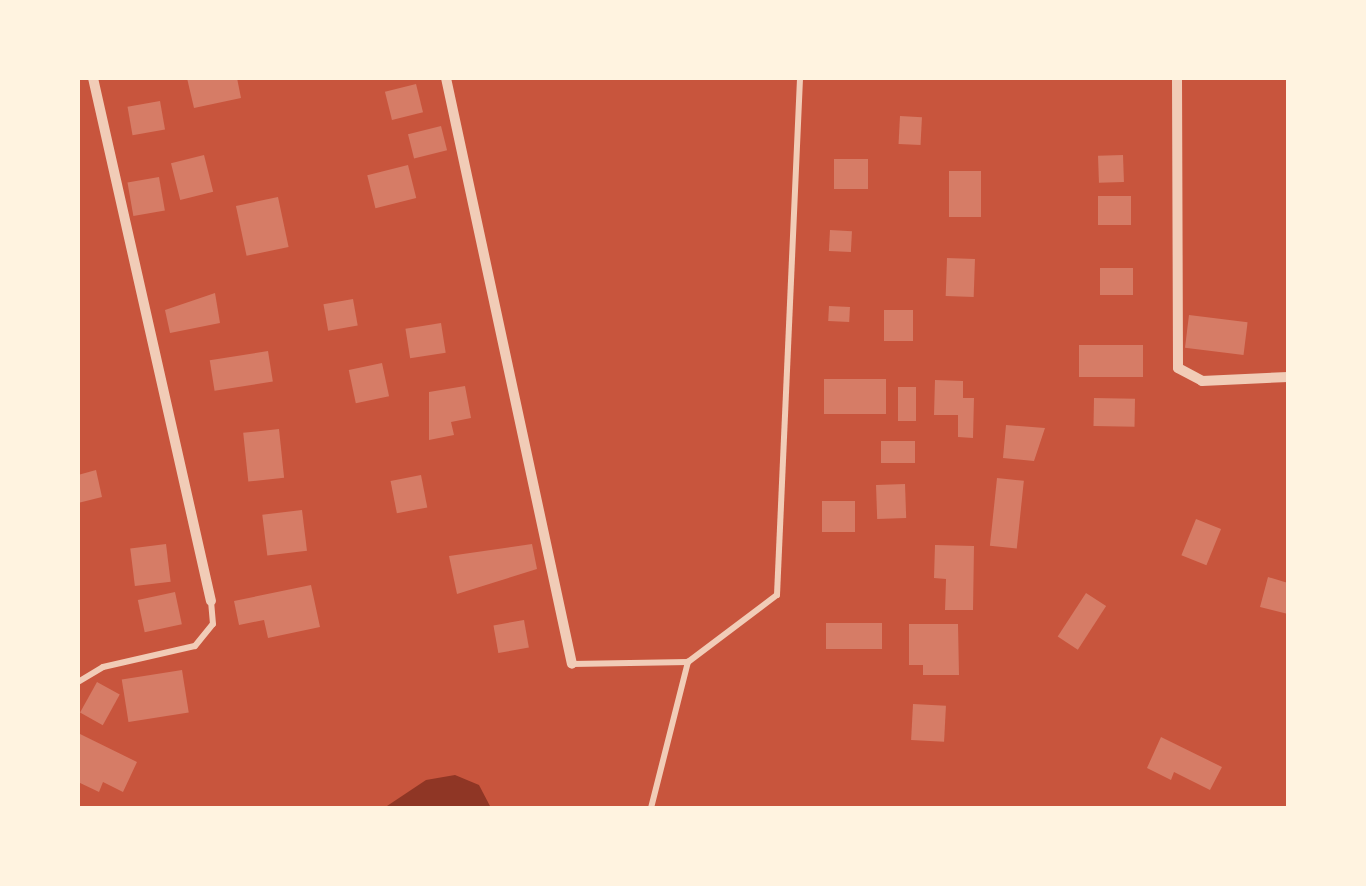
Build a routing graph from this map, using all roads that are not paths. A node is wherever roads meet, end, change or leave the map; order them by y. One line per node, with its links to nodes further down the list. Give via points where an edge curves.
1 (92, 78): 6 (street)
2 (446, 78): 8 (street)
3 (800, 78): 7 (lane, via 777,595)
4 (1177, 78): 5 (street, via 1178,368 1202,381)
5 (1288, 376)
6 (210, 601): 9 (lane, via 213,624 195,646 103,668)
7 (688, 662): 8 (lane); 10 (lane)
8 (572, 664)
9 (78, 682)
10 (650, 808)

